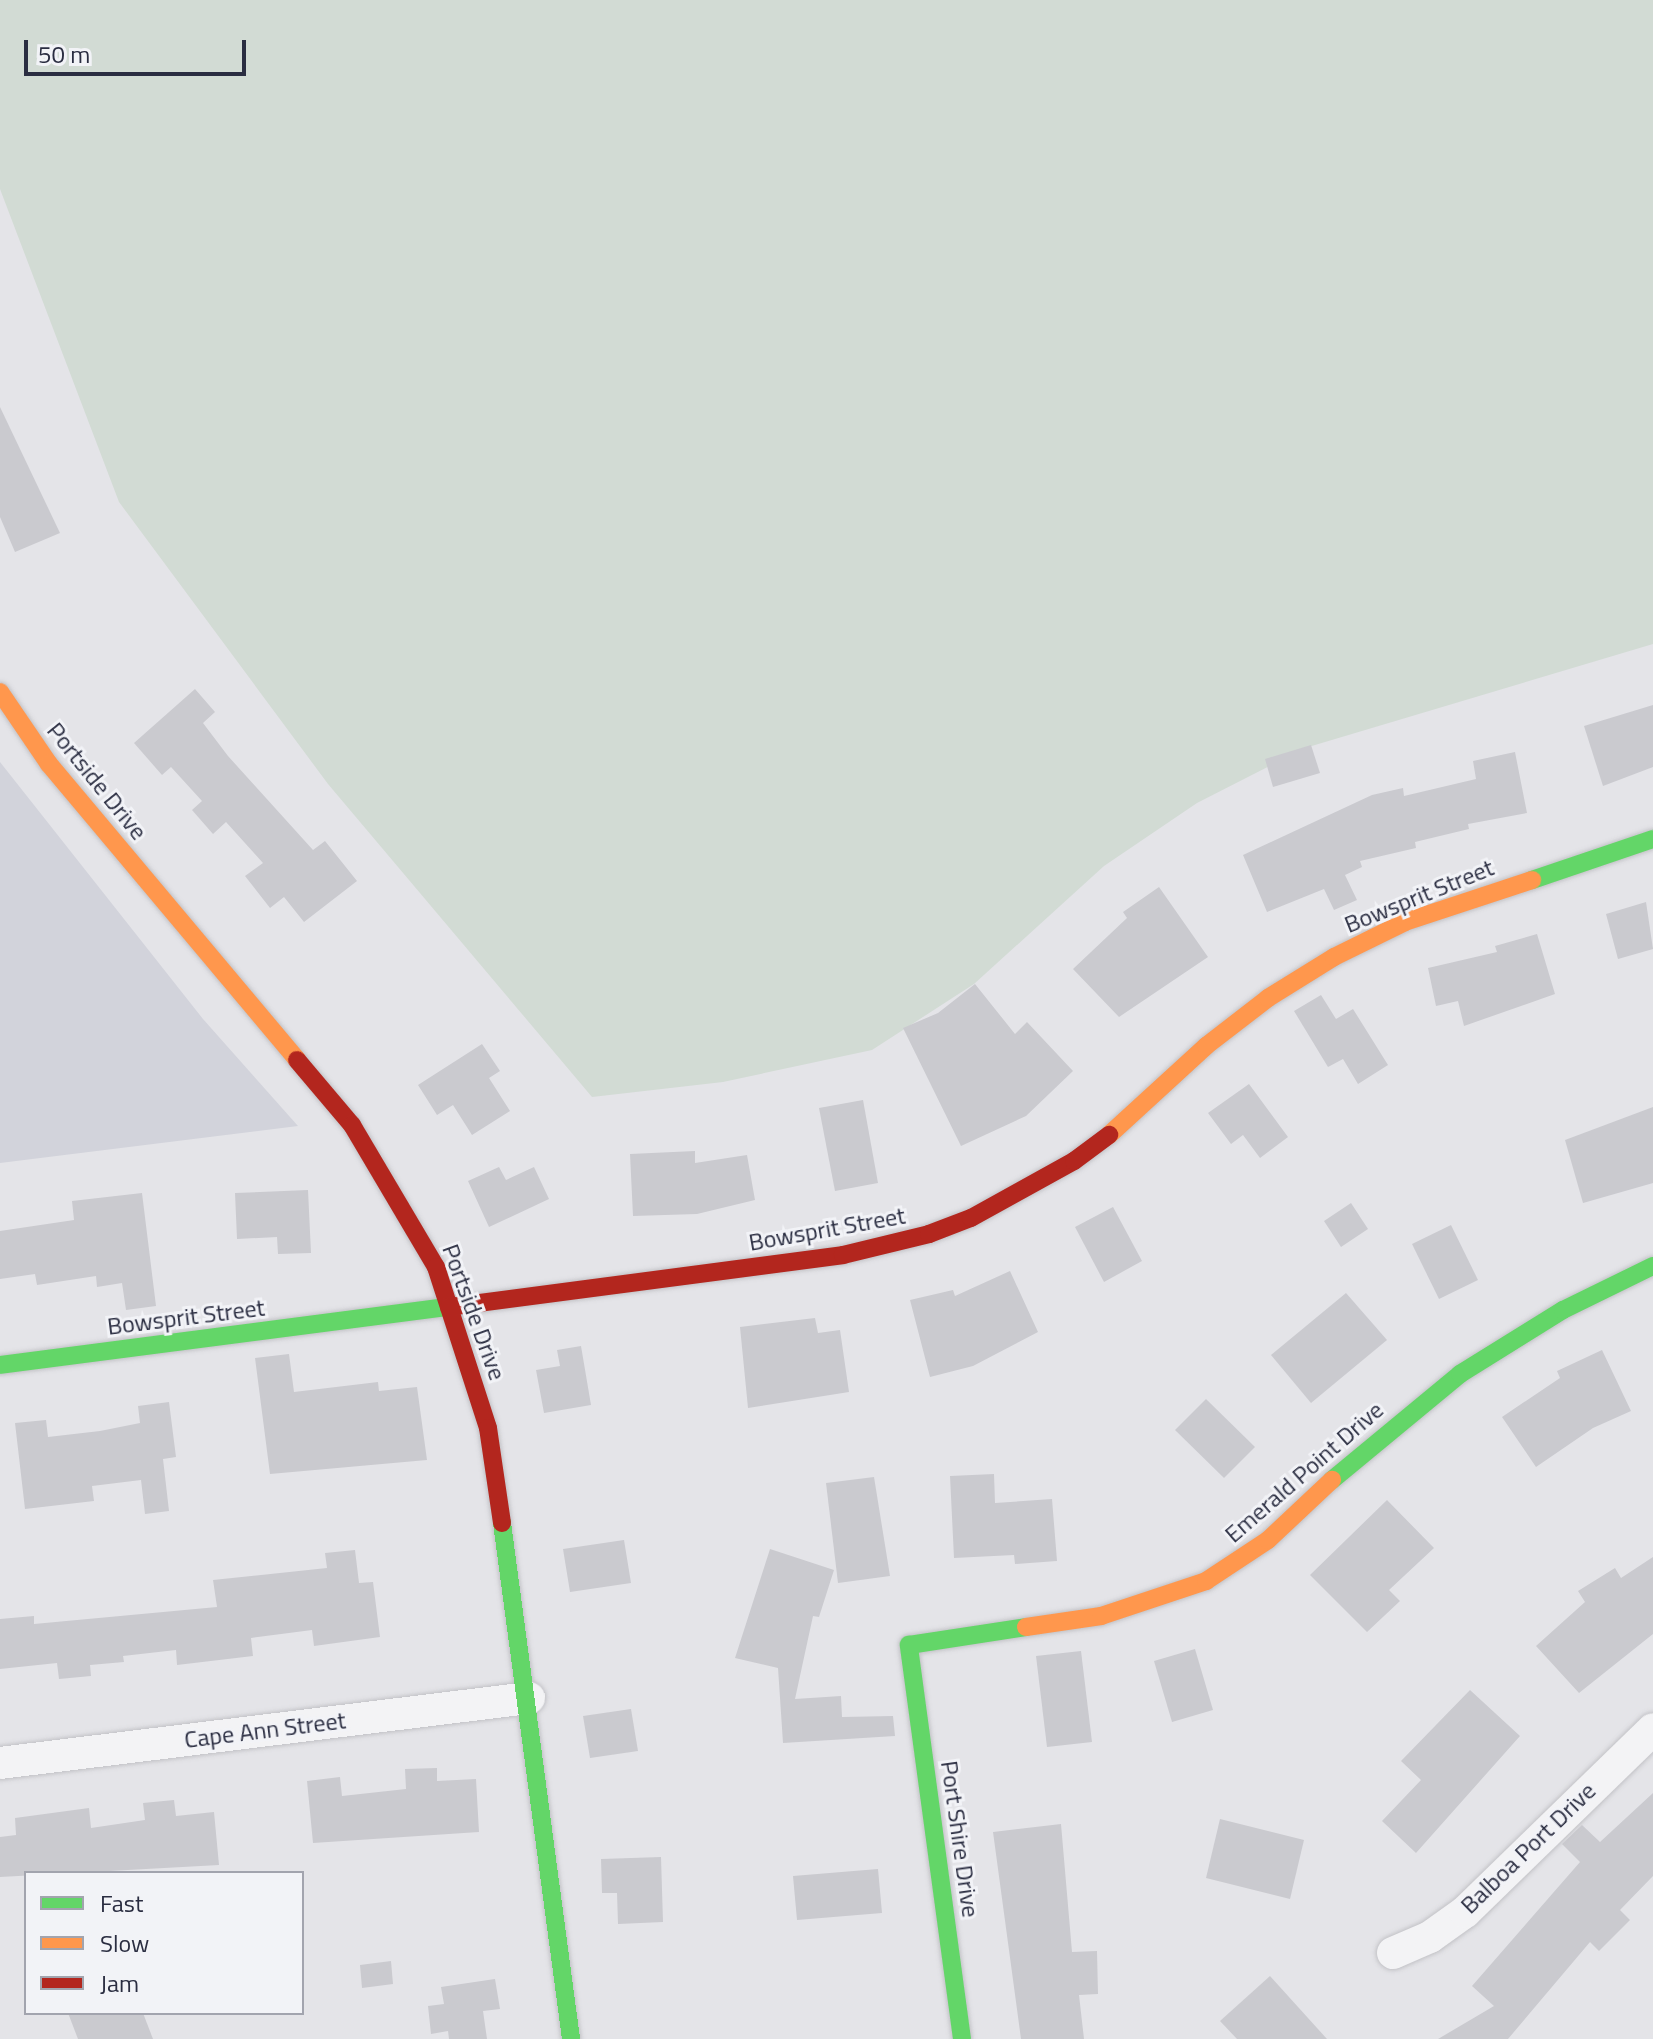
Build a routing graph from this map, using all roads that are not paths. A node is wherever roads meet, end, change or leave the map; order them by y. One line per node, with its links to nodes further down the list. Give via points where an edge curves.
1 (0, 692): 4 (street, Portside Drive, via 49,764 352,1125 401,1202)
2 (1653, 839): 4 (street, Bowsprit Street, via 1419,917 1334,957 1268,998 1206,1046 1119,1128 1074,1161 971,1218 843,1255)
3 (1653, 1266): 6 (street, Emerald Point Drive, via 1563,1310 1460,1374 1365,1449 1268,1540 1206,1581 1101,1616)
4 (451, 1307): 5 (street, Bowsprit Street); 7 (street, Portside Drive, via 488,1428)
5 (0, 1365)
6 (909, 1645): 12 (street, Port Shire Drive)
7 (529, 1698): 9 (street, Cape Ann Street); 11 (street, Portside Drive)
8 (1653, 1729): 10 (street, Balboa Port Drive, via 1465,1912 1430,1937)
9 (0, 1763)
10 (1393, 1953)
11 (571, 2039)
12 (962, 2039)

